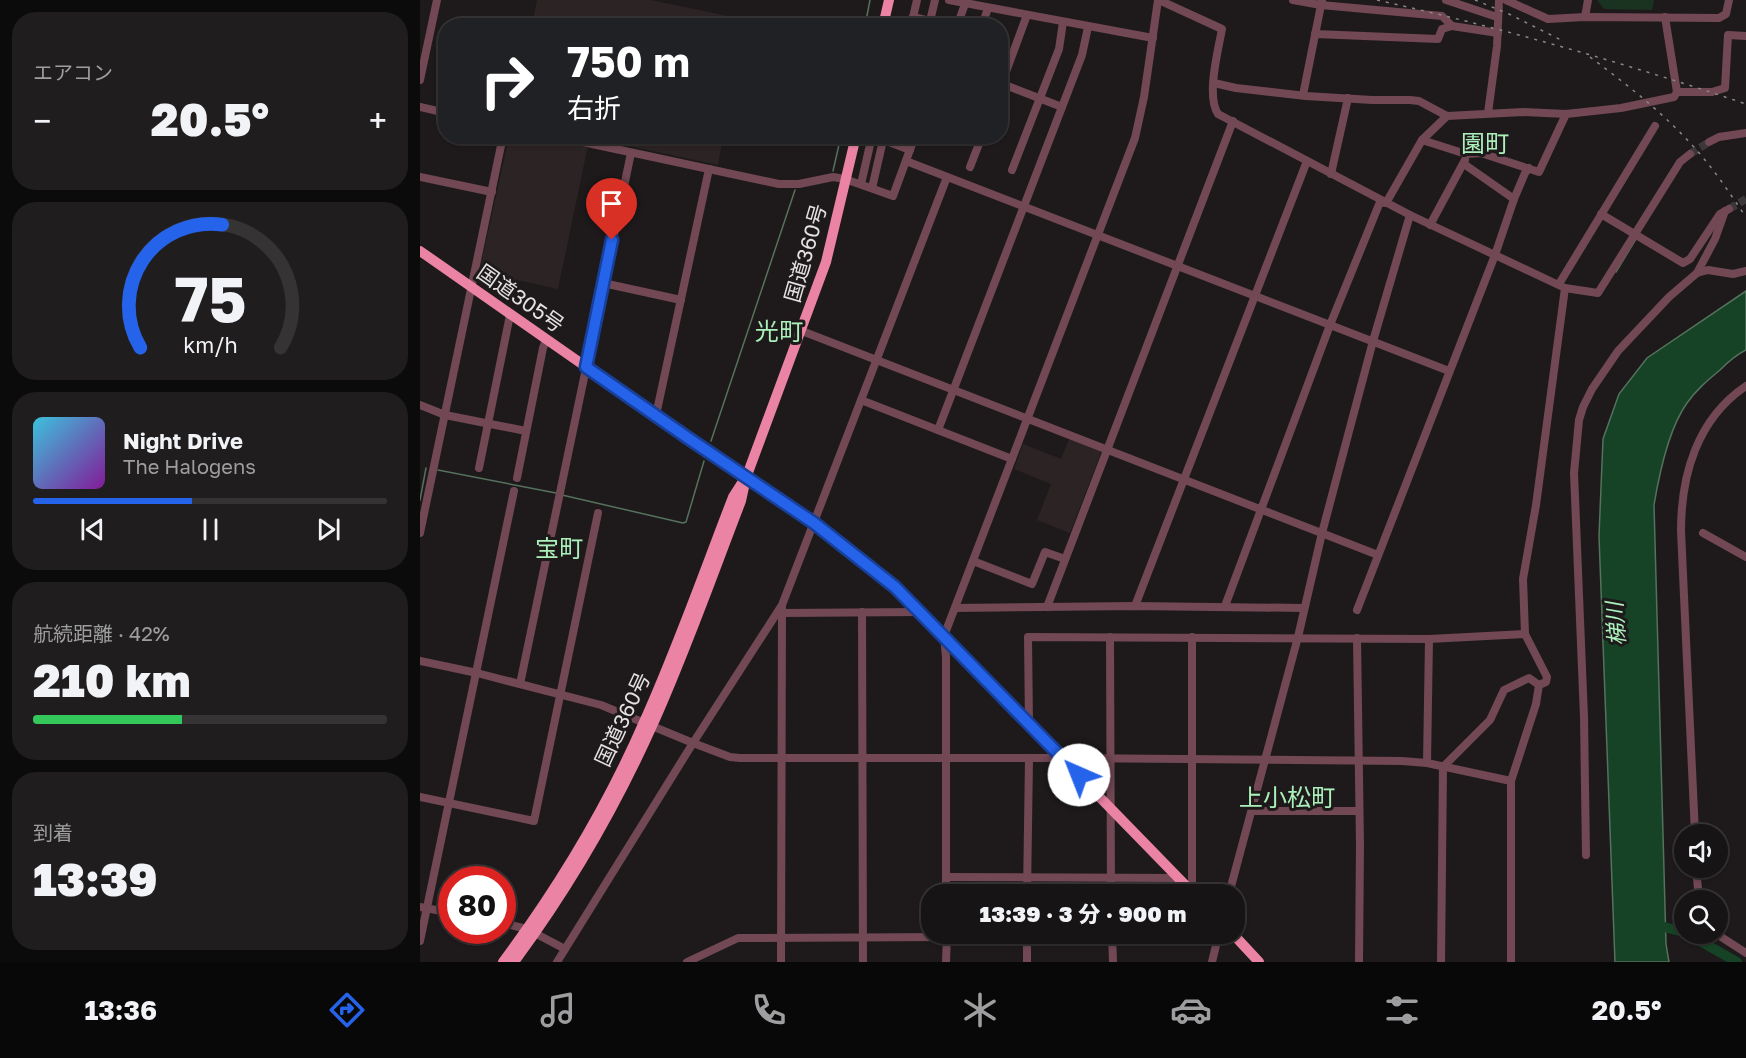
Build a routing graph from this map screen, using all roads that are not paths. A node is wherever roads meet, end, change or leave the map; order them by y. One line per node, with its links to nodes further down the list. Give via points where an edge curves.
1 (437, 0): 34 (street)
2 (889, 0): 21 (highway)
3 (917, 0): 17 (street)
4 (935, 0): 23 (street)
5 (949, 0): 14 (street)
6 (1159, 0): 32 (street); 35 (street, via 1222,29)
7 (1293, 0): 13 (street)
8 (1446, 0): 18 (street)
9 (1499, 0): 18 (street)
10 (1506, 0): 19 (street, via 1548,19)
11 (1588, 0): 19 (street)
12 (1728, 0): 20 (street, via 1726,14 1719,18)
13 (1321, 3): 27 (street, via 1442,16); 30 (street)
14 (966, 4): 15 (street); 24 (street)
15 (988, 8): 16 (street); 25 (street)
16 (1027, 15): 26 (street); 33 (street)
17 (913, 17): 22 (street)
18 (1497, 17): 29 (street)
19 (1586, 17): 20 (street)
20 (1665, 17): 37 (street)
21 (885, 18)
22 (917, 18)
23 (931, 18)
24 (960, 18)
25 (985, 18)
26 (1063, 22): 28 (street); 40 (street, via 1059,49)
27 (1452, 26): 29 (street); 30 (street, via 1442,29 1438,39)
28 (1088, 27): 32 (street); 42 (street)
29 (1498, 33): 44 (street)
30 (1315, 34): 38 (street)
31 (1746, 36): 37 (street, via 1728,35 1725,88)
32 (1153, 38): 85 (street, via 1135,138)
33 (1008, 66)
34 (420, 80)
35 (1214, 83): 38 (street); 47 (street, via 1213,104 1218,114)
36 (1008, 88): 40 (street)
37 (1677, 92): 45 (street, via 1674,97 1621,108)
38 (1303, 96): 39 (street)
39 (1348, 98): 46 (street, via 1419,101); 71 (street)
40 (1040, 99): 42 (street); 70 (street)
41 (420, 107): 43 (street)
42 (1062, 107): 80 (street)
43 (438, 111)
44 (1488, 113): 45 (street); 46 (street)
45 (1566, 114): 68 (street, via 1539,172)
46 (1447, 116): 50 (street)
47 (1233, 122): 65 (street); 88 (street)
48 (1655, 126): 81 (street)
49 (1746, 133): 51 (street)
50 (1422, 140): 62 (street); 79 (street)
51 (1709, 142)
52 (501, 144): 77 (street)
53 (591, 144): 61 (street)
54 (854, 144): 74 (highway, 国道360号)
55 (871, 144): 75 (street)
56 (883, 144): 76 (street)
57 (897, 144): 60 (street)
58 (912, 144): 60 (street)
59 (979, 144): 67 (street)
60 (910, 150): 64 (street)
61 (631, 153): 69 (street); 91 (street)
62 (1466, 154): 66 (street); 68 (street, via 1481,153)
63 (1690, 154): 84 (street, via 1680,162)
64 (906, 161): 73 (street); 76 (street, via 893,196)
65 (1306, 161): 71 (street); 94 (street)
66 (1464, 164): 78 (street); 83 (street)
67 (970, 167)
68 (1529, 168): 78 (street)
69 (709, 169): 74 (street, via 791,185 833,177); 95 (street)
70 (1012, 170)
71 (1331, 174): 79 (street)
72 (420, 177): 77 (street)
73 (947, 177): 80 (street); 101 (street)
74 (845, 179): 75 (street); 98 (highway, 国道360号, via 826,262)
75 (861, 184): 76 (street)
76 (872, 188)
77 (492, 192): 93 (street)
78 (1514, 199): 87 (street)
79 (1386, 203): 82 (street); 97 (street, via 1380,202)
80 (1023, 207): 85 (street); 105 (street)
81 (1601, 214): 84 (street); 92 (street)
82 (1410, 215): 83 (street); 100 (street)
83 (1430, 225): 87 (street)
84 (1635, 234): 90 (street, via 1683,263 1727,210); 92 (street, via 1598,293)
85 (1098, 235): 88 (street); 110 (street)
86 (420, 250): 93 (highway, 国道305号)
87 (1495, 255): 92 (street); 103 (street)
88 (1176, 266): 94 (street); 114 (street)
89 (1746, 271): 90 (street)
90 (1697, 273): 174 (street, via 1652,313 1618,351 1592,389 1579,420 1574,473)
91 (603, 283): 95 (street); 102 (street)
92 (1562, 286): 141 (street, via 1522,592)
93 (472, 288): 96 (highway, 国道305号); 108 (street)
94 (1254, 296): 97 (street); 119 (street)
95 (681, 300): 109 (street)
96 (510, 315): 99 (highway, 国道305号); 111 (street)
97 (1330, 325): 100 (street); 121 (street)
98 (802, 331): 101 (street); 118 (highway, 国道360号)
99 (546, 340): 102 (highway, 国道305号); 113 (street)
100 (1373, 341): 103 (street); 126 (street)
101 (876, 361): 105 (street); 106 (street)
102 (586, 367): 109 (highway, 国道305号); 150 (street)
103 (1449, 371): 128 (street)
104 (1746, 386): 173 (street, via 1729,399 1701,435 1683,489 1681,531)
105 (953, 391): 110 (street); 112 (street)
106 (861, 400): 112 (street); 124 (street)
107 (420, 405): 108 (street)
108 (445, 415): 111 (street); 122 (street)
109 (656, 415): 118 (highway, 国道305号)
110 (1028, 419): 114 (street); 115 (street)
111 (488, 424): 113 (street); 116 (street)
112 (938, 430): 115 (street)
113 (526, 431): 117 (street)
114 (1107, 450): 119 (street); 130 (street)
115 (1012, 459): 131 (street)
116 (479, 468)
117 (517, 478)
118 (746, 478): 124 (highway, 国道305号); 154 (highway, 国道360号, via 741,501 677,666)
119 (1184, 480): 121 (street); 132 (street)
120 (514, 491): 149 (street)
121 (1260, 509): 126 (street); 133 (street)
122 (422, 513): 125 (street)
123 (598, 513): 152 (street)
124 (814, 523): 137 (street); 140 (highway, 国道305号, via 895,587)
125 (420, 533)
126 (1322, 533): 128 (street); 136 (street)
127 (1703, 533): 129 (street)
128 (1378, 555): 138 (street)
129 (1746, 557)
130 (1065, 559): 131 (street, via 1045,552 1032,584); 135 (street)
131 (973, 561): 134 (street)
132 (1135, 606): 133 (street); 135 (street)
133 (1225, 606): 136 (street)
134 (955, 608): 135 (street); 142 (street)
135 (1047, 608)
136 (1303, 608): 144 (street)
137 (782, 609): 139 (street); 155 (street); 156 (street)
138 (1357, 610)
139 (862, 612): 140 (street); 158 (street)
140 (920, 612): 142 (highway, 国道305号)
141 (1525, 634): 147 (street); 151 (street, via 1547,677)
142 (944, 636): 153 (highway, 国道305号); 159 (street)
143 (1192, 637): 144 (street); 145 (street); 162 (street)
144 (1298, 637): 146 (street); 163 (street)
145 (1110, 638): 153 (street, via 1028,637); 161 (street)
146 (1357, 638): 147 (street); 164 (street)
147 (1429, 639): 165 (street)
148 (420, 661): 149 (street)
149 (477, 673): 150 (street); 169 (street)
150 (520, 684): 152 (street)
151 (1539, 685): 166 (street, via 1525,678 1504,690 1490,720); 167 (street)
152 (561, 695): 154 (street, via 601,705); 169 (street, via 534,821)
153 (1029, 724): 157 (highway, 国道305号)
154 (648, 725): 155 (street); 187 (highway, 国道360号, via 634,764 588,849)
155 (693, 743): 156 (street, via 730,757); 198 (street)
156 (781, 758): 158 (street); 190 (street)
157 (1063, 758): 160 (street); 161 (street); 170 (highway, 国道305号)
158 (862, 759): 159 (street); 189 (street)
159 (945, 759): 160 (street); 176 (street)
160 (1029, 759): 177 (street)
161 (1110, 759): 162 (street); 170 (street)
162 (1193, 759): 163 (street); 183 (street)
163 (1265, 760): 164 (street); 171 (street)
164 (1359, 761): 165 (street); 172 (street)
165 (1427, 763): 166 (street)
166 (1443, 767): 167 (street); 212 (street)
167 (1510, 781): 213 (street)
168 (420, 797): 169 (street)
169 (449, 803): 185 (street)
170 (1110, 808): 175 (street); 178 (highway, 国道305号)
171 (1252, 811): 172 (street); 184 (street)
172 (1359, 811): 211 (street)
173 (1695, 824)
174 (1586, 855)
175 (1111, 876): 177 (street); 178 (street); 181 (street)
176 (946, 877): 177 (street); 179 (street)
177 (1027, 878): 180 (street)
178 (1177, 878): 182 (highway, 国道305号)
179 (946, 884)
180 (1027, 884)
181 (1111, 884)
182 (1183, 884)
183 (1193, 884)
184 (1232, 884)
185 (424, 908): 191 (street)
186 (516, 927): 187 (street)
187 (531, 931): 198 (street); 201 (highway, 国道360号); 202 (highway, 国道360号)
188 (921, 936): 189 (street)
189 (863, 937): 190 (street); 205 (street)
190 (781, 938): 200 (street, via 738,938); 204 (street)
191 (420, 941)
192 (1728, 941): 199 (street)
193 (947, 944): 206 (street)
194 (1027, 944): 207 (street)
195 (1112, 944): 208 (street)
196 (1216, 944): 209 (street)
197 (1243, 944): 210 (highway)
198 (564, 949): 203 (street)
199 (1746, 952)
200 (690, 961)
201 (503, 962)
202 (514, 962)
203 (556, 962)
204 (781, 962)
205 (863, 962)
206 (946, 962)
207 (1027, 962)
208 (1113, 962)
209 (1212, 962)
210 (1260, 962)
211 (1359, 962)
212 (1441, 962)
213 (1511, 962)

